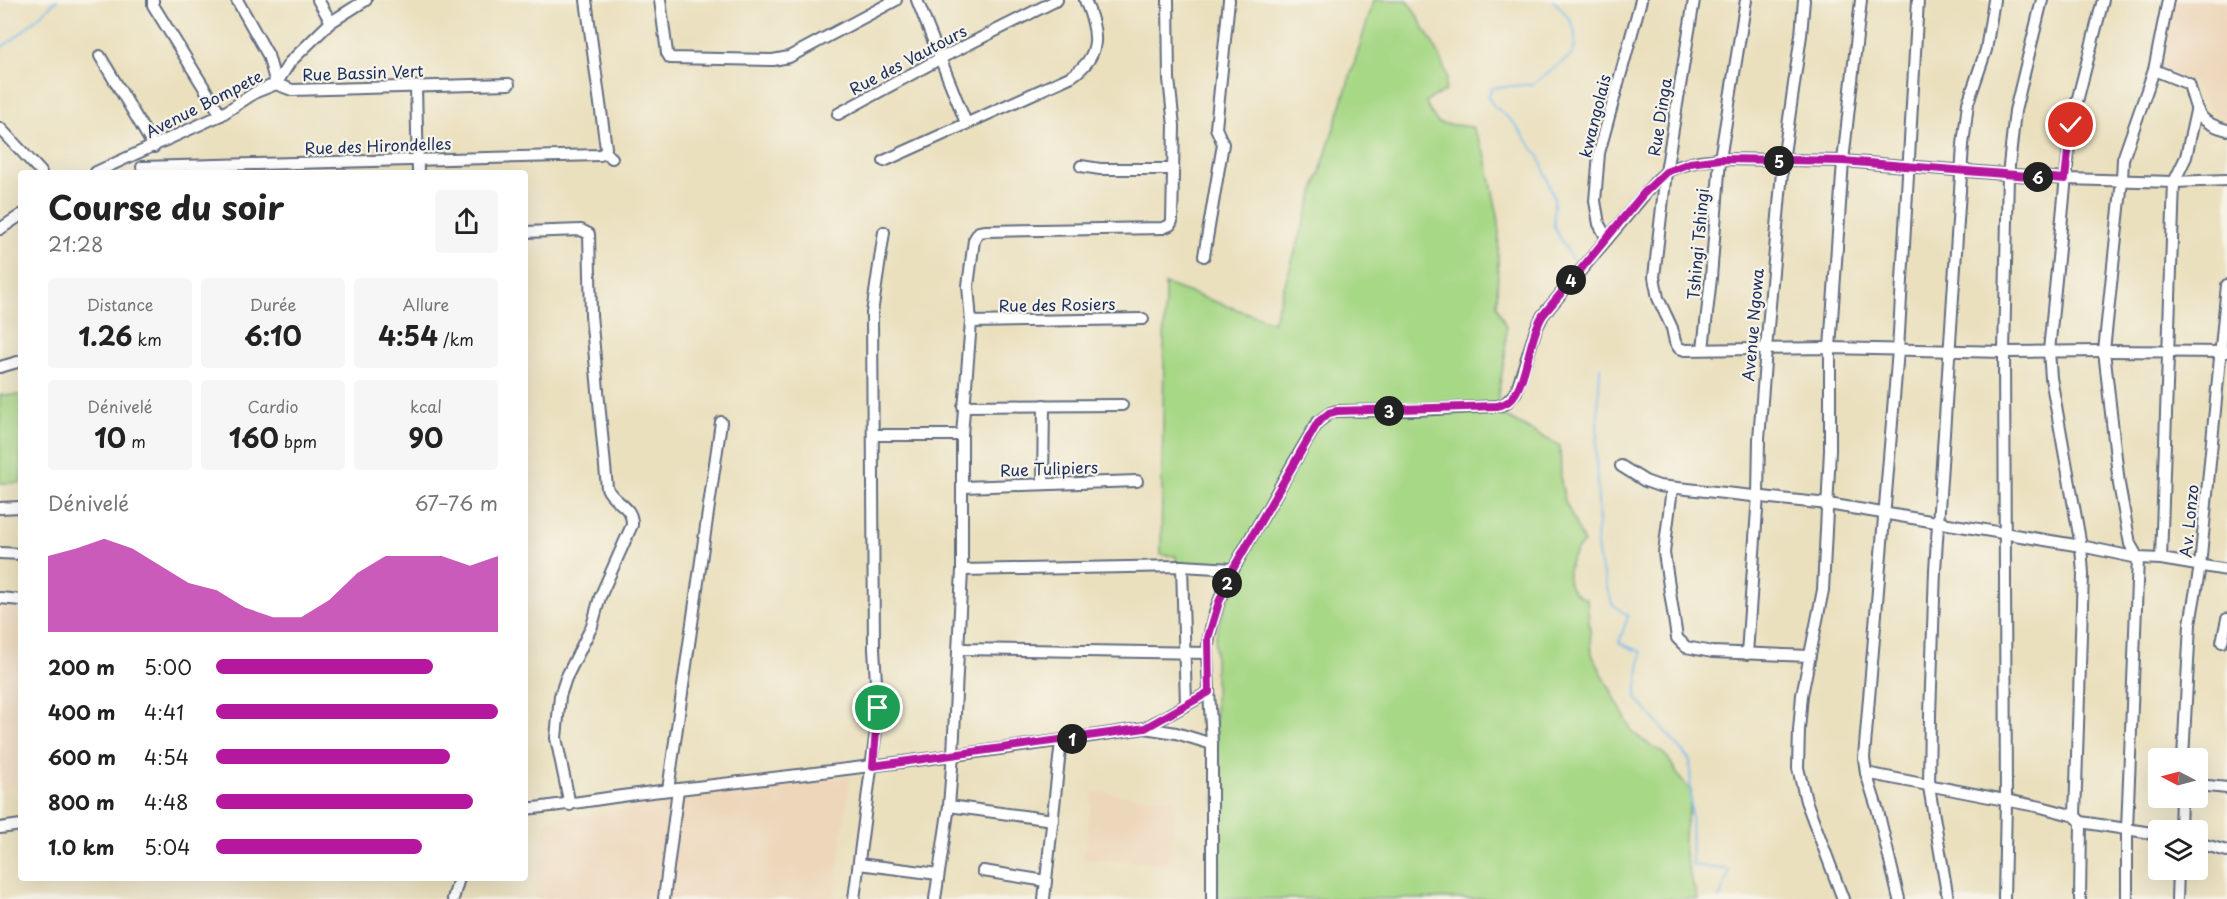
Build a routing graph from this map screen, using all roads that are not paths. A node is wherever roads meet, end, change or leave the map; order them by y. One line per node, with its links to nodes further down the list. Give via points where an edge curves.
1 (153, 0): 32 (street)
2 (237, 0): 27 (street, via 268,55)
3 (318, 0): 23 (street)
4 (366, 0): 23 (street, Avenue Bompete)
5 (586, 0): 39 (street, Rue des Hirondelles, via 608,155)
6 (660, 0): 7 (street, via 667,53 672,58 782,59)
7 (896, 0)
8 (917, 0): 25 (street)
9 (1057, 0): 25 (street, Rue des Vautours)
10 (1085, 0): 33 (street, via 1095,46 1083,68)
11 (1168, 0): 45 (street)
12 (1229, 0): 62 (street, via 1216,128 1223,144)
13 (1641, 0): 61 (street, kwangolais, via 1599,153 1595,201 1599,224)
14 (1694, 0): 51 (street, Rue Dinga)
15 (1746, 0): 38 (street, Tshingi Tshingi)
16 (1804, 0): 41 (street, Avenue Ngowa)
17 (1861, 0): 42 (street)
18 (1918, 0): 44 (street)
19 (1994, 0): 50 (street, via 1986,50 1968,103)
20 (2043, 0): 52 (street, via 2015,111)
21 (2103, 0): 53 (street, via 2071,125)
22 (2168, 0): 26 (street)
23 (331, 22): 27 (street, Avenue Bompete, via 290,62)
24 (100, 56): 36 (street)
25 (941, 58): 31 (street, Rue des Vautours); 33 (street)
26 (2154, 70): 30 (street, via 2189,84); 54 (street, via 2123,159)
27 (276, 84): 29 (street, Rue Bassin Vert, via 297,90); 32 (street, Avenue Bompete)
28 (509, 84): 29 (street, Rue Bassin Vert)
29 (416, 87): 39 (street)
30 (2196, 111): 35 (street, via 2210,125); 56 (street, via 2186,157)
31 (837, 114)
32 (221, 115): 36 (street, Avenue Bompete)
33 (966, 123): 40 (street)
34 (0, 128): 46 (street)
35 (2227, 130)
36 (154, 147): 37 (street, Avenue Bompete)
37 (141, 153): 47 (street, Avenue Bompete); 48 (street)
38 (1720, 159): 41 (street); 51 (street, via 1690,163); 67 (street, Tshingi Tshingi)
39 (418, 160): 48 (street, Rue des Hirondelles); 49 (street)
40 (884, 161)
41 (1783, 161): 42 (street); 68 (street, Avenue Ngowa)
42 (1843, 161): 44 (street); 66 (street)
43 (1081, 166): 45 (street)
44 (1907, 166): 50 (street); 69 (street)
45 (1173, 169): 65 (street, via 1172,221 1167,228 979,232 974,240 968,286)
46 (39, 170)
47 (101, 170)
48 (142, 170)
49 (418, 170)
50 (1962, 170): 52 (street); 70 (street)
51 (1666, 172): 61 (street); 67 (street, Rue Dinga, via 1654,284 1679,348)
52 (2008, 175): 53 (street); 73 (street)
53 (2065, 179): 54 (street); 71 (street)
54 (2122, 180): 56 (street); 72 (street)
55 (2227, 180): 56 (street)
56 (2174, 182): 74 (street)
57 (18, 217): 58 (street)
58 (0, 229)
59 (528, 232): 129 (street, via 581,230 589,234 591,315 607,488 633,518 592,626 560,696 556,738)
60 (884, 232): 82 (street, via 872,313)
61 (1607, 238): 103 (street, via 1539,322 1516,392 1505,404 1337,411 1323,417)
62 (1204, 256)
63 (2227, 285): 75 (street, Av. Lonzo)
64 (1143, 319): 65 (street, Rue des Rosiers)
65 (971, 322): 80 (street)
66 (1830, 348): 68 (street); 69 (street); 90 (street)
67 (1703, 349): 68 (street)
68 (1766, 349): 89 (street, Avenue Ngowa)
69 (1898, 350): 70 (street); 93 (street)
70 (1949, 350): 73 (street); 94 (street)
71 (2049, 351): 72 (street); 73 (street); 96 (street)
72 (2104, 351): 74 (street); 99 (street, via 2120,484 2130,544)
73 (2004, 352): 95 (street)
74 (2167, 352): 75 (street); 100 (street)
75 (2224, 352): 102 (street, Av. Lonzo)
76 (18, 362): 77 (street)
77 (0, 367)
78 (1044, 405): 79 (street); 80 (street); 86 (street)
79 (1122, 405)
80 (963, 406): 83 (street)
81 (721, 422): 127 (street)
82 (873, 435): 83 (street); 122 (street, via 878,708)
83 (962, 435): 87 (street)
84 (1621, 466): 88 (street, via 1644,481)
85 (1137, 481): 86 (street, Rue Tulipiers)
86 (1043, 484): 87 (street, Rue Tulipiers)
87 (963, 487): 104 (street)
88 (1672, 488): 89 (street); 113 (street, via 1664,553 1677,638 1694,649)
89 (1758, 495): 90 (street); 113 (street, Avenue Ngowa)
90 (1828, 504): 93 (street); 114 (street, via 1823,590)
91 (18, 507): 92 (street)
92 (0, 508)
93 (1883, 513): 94 (street); 123 (street)
94 (1940, 523): 95 (street); 125 (street, via 1934,588)
95 (2006, 535): 96 (street); 128 (street)
96 (2081, 546): 99 (street); 132 (street)
97 (0, 553): 98 (street)
98 (18, 554)
99 (2138, 558): 100 (street); 136 (street)
100 (2161, 559): 102 (street)
101 (1182, 566): 103 (street); 104 (street); 111 (street)
102 (2200, 566): 105 (street); 120 (street, Av. Lonzo, via 2190,624)
103 (1233, 569): 112 (street, via 1215,612)
104 (962, 570): 110 (street)
105 (2227, 570)
106 (0, 598): 107 (street)
107 (18, 600)
108 (2227, 618): 109 (street)
109 (2222, 642)
110 (959, 649): 111 (street); 121 (street)
111 (1185, 653): 112 (street); 116 (street)
112 (1207, 653): 115 (street)
113 (1747, 654): 114 (street)
114 (1809, 656): 152 (street, via 1802,695 1798,768 1806,801)
115 (1209, 692): 116 (street); 119 (street)
116 (1186, 704): 117 (street)
117 (1145, 728): 118 (street); 119 (street)
118 (1061, 741): 121 (street); 133 (street)
119 (1212, 744): 151 (street)
120 (2184, 748)
121 (953, 754): 122 (street); 130 (street)
122 (873, 766): 127 (street); 140 (street)
123 (1866, 773): 125 (street); 153 (street)
124 (2208, 786): 126 (street)
125 (1929, 787): 128 (street); 154 (street)
126 (2227, 788)
127 (673, 789): 129 (street); 147 (street)
128 (2006, 801): 132 (street); 155 (street)
129 (570, 805): 131 (street)
130 (949, 806): 133 (street); 142 (street)
131 (528, 808)
132 (2078, 819): 136 (street); 156 (street)
133 (1053, 820): 145 (street)
134 (18, 825): 135 (street)
135 (0, 828)
136 (2127, 829): 137 (street); 157 (street)
137 (2148, 832)
138 (2208, 846): 139 (street)
139 (2227, 851)
140 (859, 864): 142 (street); 148 (street)
141 (983, 872): 145 (street)
142 (939, 874): 149 (street)
143 (2178, 880): 158 (street)
144 (458, 881): 146 (street)
145 (1046, 881): 150 (street)
146 (453, 899)
147 (664, 899)
148 (854, 899)
149 (935, 899)
150 (1044, 899)
151 (1212, 899)
152 (1843, 899)
153 (1899, 899)
154 (1948, 899)
155 (2004, 899)
156 (2080, 899)
157 (2127, 899)
158 (2177, 899)

